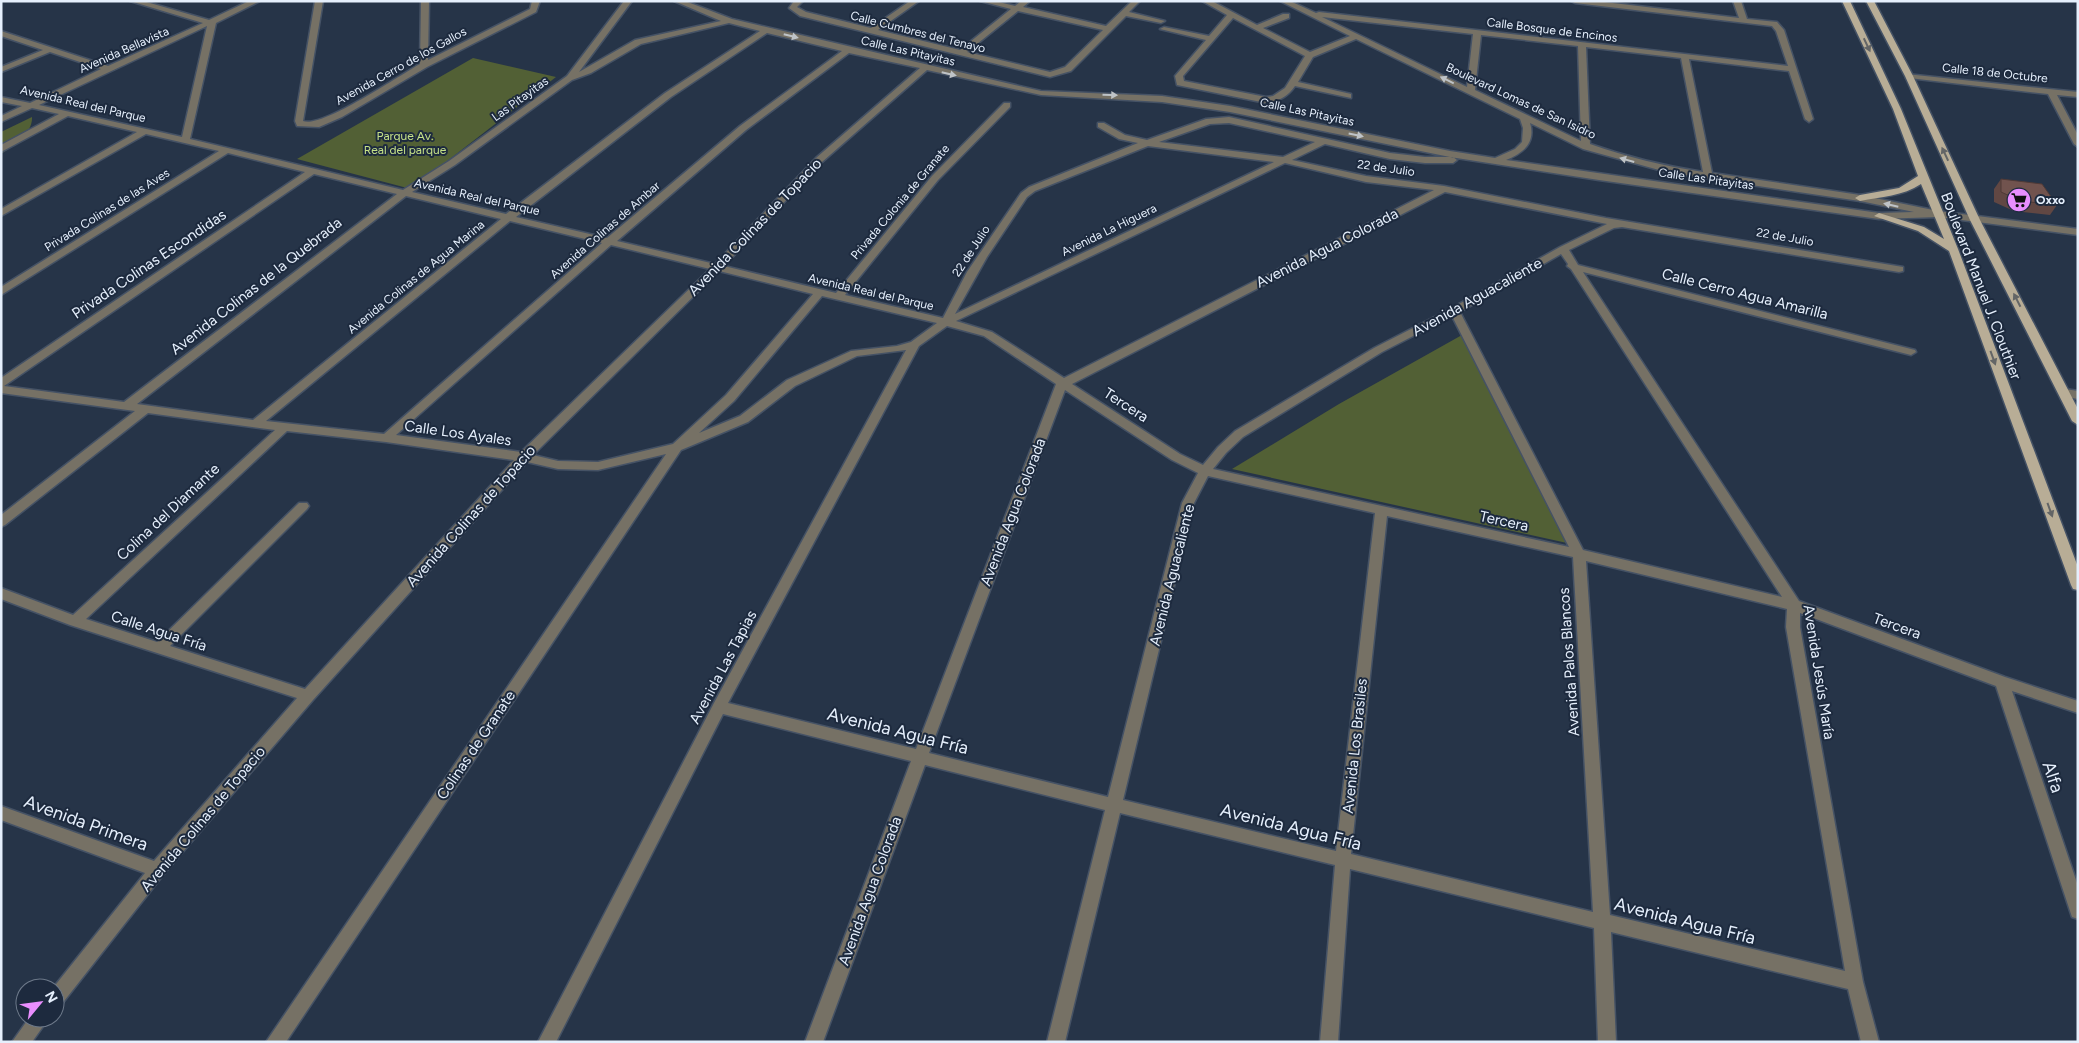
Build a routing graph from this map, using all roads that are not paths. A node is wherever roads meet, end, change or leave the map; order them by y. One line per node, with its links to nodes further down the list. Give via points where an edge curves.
1 (134, 1): 27 (street)
2 (256, 1): 27 (street, Avenida Bellavista)
3 (320, 1): 42 (street, Avenida Cerro de los Gallos, via 300,124 312,126 328,120)
4 (425, 1): 42 (street)
5 (536, 1): 42 (street, Avenida Cerro de los Gallos, via 533,10)
6 (628, 1): 48 (street, Las Pitayitas)
7 (678, 1): 26 (street, Calle Las Pitayitas)
8 (915, 1): 31 (street)
9 (984, 1): 20 (street)
10 (1026, 1): 20 (street)
11 (1136, 1): 21 (street)
12 (1206, 1): 23 (street)
13 (1284, 1): 22 (street, Boulevard Lomas de San Isidro)
14 (1575, 1): 19 (street)
15 (1737, 1): 25 (street)
16 (1846, 1): 76 (main road, Boulevard Manuel J. Clouthier, one-way to 76, via 1897,109)
17 (1870, 1): 47 (main road, Boulevard Manuel J. Clouthier)
18 (796, 3): 31 (street, Calle Cumbres del Tenayo, via 795,10 803,14)
19 (1647, 5): 25 (street)
20 (1017, 8): 29 (street); 39 (street)
21 (1124, 13): 29 (street); 35 (street)
22 (1308, 13): 33 (street, Calle Bosque de Encinos); 34 (street, Boulevard Lomas de San Isidro)
23 (1231, 16): 28 (street); 35 (street)
24 (1286, 16): 28 (street)
25 (1742, 19): 46 (street, via 1778,26)
26 (729, 21): 30 (street, Calle Las Pitayitas); 48 (street, via 638,42)
27 (212, 22): 44 (street, Avenida Bellavista); 63 (street)
28 (1256, 28): 40 (street)
29 (1108, 29): 39 (street, Calle Cumbres del Tenayo, via 1068,69 1056,74 1042,74)
30 (766, 30): 38 (street, Calle Las Pitayitas, one-way to 38); 84 (street, Avenida Colinas de Agua Marina, via 668,95)
31 (872, 32): 39 (street, Calle Cumbres del Tenayo)
32 (1, 33): 37 (street)
33 (1477, 33): 36 (street, Calle Bosque de Encinos); 50 (street)
34 (1357, 36): 40 (street); 50 (street, Boulevard Lomas de San Isidro, one-way to 34)
35 (1210, 38): 49 (street, via 1179,76 1180,83 1268,100 1281,96)
36 (1582, 46): 41 (street, Calle Bosque de Encinos); 67 (street)
37 (49, 50): 44 (street); 45 (street)
38 (848, 50): 43 (street, Calle Las Pitayitas); 88 (street, Avenida Colinas de Ambar, via 743,128)
39 (960, 54)
40 (1310, 55): 49 (street)
41 (1685, 57): 46 (street, Calle Bosque de Encinos); 75 (street)
42 (424, 65)
43 (925, 68): 70 (street, Calle Las Pitayitas, one-way to 70, via 1042,94 1162,99 1230,109); 92 (street, Avenida Colinas de Topacio, via 819,160)
44 (108, 69): 55 (street, Avenida Bellavista)
45 (1, 70)
46 (1793, 70): 60 (street)
47 (1909, 76): 51 (street, Calle 18 de Octubre); 85 (main road, Boulevard Manuel J. Clouthier, one-way to 47)
48 (570, 78): 79 (street, Las Pitayitas, via 452,163)
49 (1293, 83): 53 (street)
50 (1471, 92): 58 (street, Boulevard Lomas de San Isidro)
51 (2052, 92): 52 (street, Calle 18 de Octubre); 66 (street)
52 (2078, 95)
53 (1348, 96)
54 (1, 99): 55 (street, Avenida Real del Parque)
55 (32, 105): 57 (street, Avenida Real del Parque); 59 (street, Avenida Bellavista)
56 (1007, 105): 96 (street, Privada Colonia de Granate, via 936,178)
57 (67, 113): 62 (street, Avenida Real del Parque); 68 (street)
58 (1524, 118): 67 (street, Boulevard Lomas de San Isidro); 72 (street, via 1528,129 1524,146)
59 (1, 119)
60 (1809, 119)
61 (1101, 125): 65 (street, via 1122,137)
62 (145, 131): 63 (street, Avenida Real del Parque); 81 (street)
63 (185, 141): 69 (street, Avenida Real del Parque)
64 (1322, 142): 65 (street, via 1221,119); 70 (street, via 1409,159); 71 (street, Avenida La Higuera)
65 (1148, 143): 71 (street, 22 de Julio); 98 (street, 22 de Julio, via 1039,185 1024,195 978,261)
66 (2078, 144)
67 (1586, 146): 73 (street, Boulevard Lomas de San Isidro, one-way to 67)
68 (1, 149)
69 (227, 150): 74 (street, Avenida Real del Parque); 94 (street, Privada Colinas de las Aves)
70 (1477, 158): 72 (street, Calle Las Pitayitas)
71 (1282, 160): 78 (street, 22 de Julio, via 1366,179); 98 (street, Avenida La Higuera)
72 (1496, 161): 77 (street, Calle Las Pitayitas)
73 (1651, 166): 75 (street, Boulevard Lomas de San Isidro); 77 (street)
74 (313, 171): 79 (street, Avenida Real del Parque); 101 (street, Privada Colinas Escondidas)
75 (1708, 177): 80 (street, Boulevard Lomas de San Isidro)
76 (1923, 177): 80 (main road, via 1904,190); 82 (main road, Boulevard Manuel J. Clouthier)
77 (1649, 183): 83 (street, Calle Las Pitayitas)
78 (1444, 189): 86 (street, 22 de Julio); 102 (street, Avenida Agua Colorada)
79 (404, 193): 84 (street, Avenida Real del Parque); 106 (street, Avenida Colinas de la Quebrada)
80 (1860, 198): 82 (street, Boulevard Lomas de San Isidro, one-way to 80)
81 (1, 213)
82 (1938, 214): 83 (street, Calle Las Pitayitas); 85 (street); 90 (main road, Boulevard Manuel J. Clouthier)
83 (1879, 216): 90 (main road, via 1907,223)
84 (509, 217): 88 (street, Avenida Real del Parque); 109 (street, Avenida Colinas de Agua Marina)
85 (1976, 220): 87 (street); 104 (main road, Boulevard Manuel J. Clouthier, one-way to 85)
86 (1625, 222): 89 (street, Avenida Aguacaliente); 93 (street, 22 de Julio)
87 (2078, 232)
88 (608, 242): 92 (street, Avenida Real del Parque); 111 (street, Avenida Colinas de Ambar)
89 (1562, 249): 91 (street, Avenida Jesús María); 97 (street, Avenida Aguacaliente)
90 (1953, 249): 119 (main road, Boulevard Manuel J. Clouthier, one-way to 119)
91 (1572, 266): 100 (street, Calle Cerro Agua Amarilla); 121 (street, Avenida Jesús María)
92 (717, 268): 95 (street, Avenida Real del Parque); 113 (street, Avenida Colinas de Topacio)
93 (1900, 269)
94 (1, 292)
95 (819, 292): 96 (street, Avenida Real del Parque); 112 (street, via 730,398)
96 (838, 297): 98 (street, Avenida Real del Parque)
97 (1454, 311): 114 (street, Avenida Aguacaliente, via 1378,350 1259,420 1221,449); 118 (street, Avenida Palos Blancos)
98 (946, 322): 99 (street, Avenida Las Tapias); 102 (street, Tercera, via 988,334)
99 (915, 344): 112 (street, Calle Los Ayales, via 855,353 791,383 744,419); 126 (street, Avenida Las Tapias)
100 (1911, 352)
101 (1, 383)
102 (1062, 384): 114 (street, Tercera, via 1176,457); 128 (street, Avenida Agua Colorada)
103 (1, 389): 106 (street, Calle Los Ayales)
104 (2065, 393): 105 (street); 108 (main road, Boulevard Manuel J. Clouthier)
105 (2078, 395)
106 (128, 405): 107 (street, Calle Los Ayales)
107 (147, 408): 109 (street, Calle Los Ayales); 117 (street)
108 (2078, 421)
109 (256, 424): 110 (street, Calle Los Ayales)
110 (284, 428): 111 (street, Calle Los Ayales); 122 (street, Colina del Diamante)
111 (386, 438): 113 (street, Calle Los Ayales)
112 (677, 447): 113 (street, Calle Los Ayales, via 598,466 558,465); 139 (street, Colinas de Granate)
113 (524, 457): 125 (street, Avenida Colinas de Topacio)
114 (1204, 471): 116 (street, Tercera); 129 (street, Avenida Aguacaliente, via 1188,504)
115 (303, 506): 123 (street)
116 (1381, 511): 118 (street, Tercera); 131 (street, Avenida Los Brasiles)
117 (1, 522)
118 (1579, 554): 121 (street, Tercera); 134 (street, Avenida Palos Blancos)
119 (2078, 585)
120 (1, 593): 122 (street, Calle Agua Fría)
121 (1794, 605): 124 (street, Tercera); 135 (street, Avenida Jesús María, via 1793,627)
122 (75, 621): 123 (street, Calle Agua Fría)
123 (159, 648): 125 (street, Calle Agua Fría)
124 (2002, 682): 127 (street, Tercera); 133 (street, Alfa)
125 (308, 696): 132 (street, Avenida Colinas de Topacio)
126 (719, 707): 128 (street, Avenida Agua Fría); 140 (street, Avenida Las Tapias)
127 (2078, 707)
128 (920, 757): 129 (street, Avenida Agua Fría); 141 (street, Avenida Agua Colorada)
129 (1114, 805): 131 (street, Avenida Agua Fría); 142 (street, Avenida Aguacaliente)
130 (1, 813): 132 (street, Avenida Primera)
131 (1343, 860): 134 (street, Avenida Agua Fría); 143 (street, Avenida Los Brasiles)
132 (157, 870): 136 (street, Avenida Colinas de Topacio)
133 (2078, 912)
134 (1602, 922): 135 (street, Avenida Agua Fría); 144 (street, Avenida Palos Blancos)
135 (1854, 982): 145 (street, Avenida Jesús María)
136 (65, 986)
137 (32, 1028): 138 (street)
138 (22, 1042)
139 (275, 1042)
140 (547, 1042)
141 (814, 1042)
142 (1056, 1042)
143 (1329, 1042)
144 (1607, 1042)
145 (1870, 1042)

